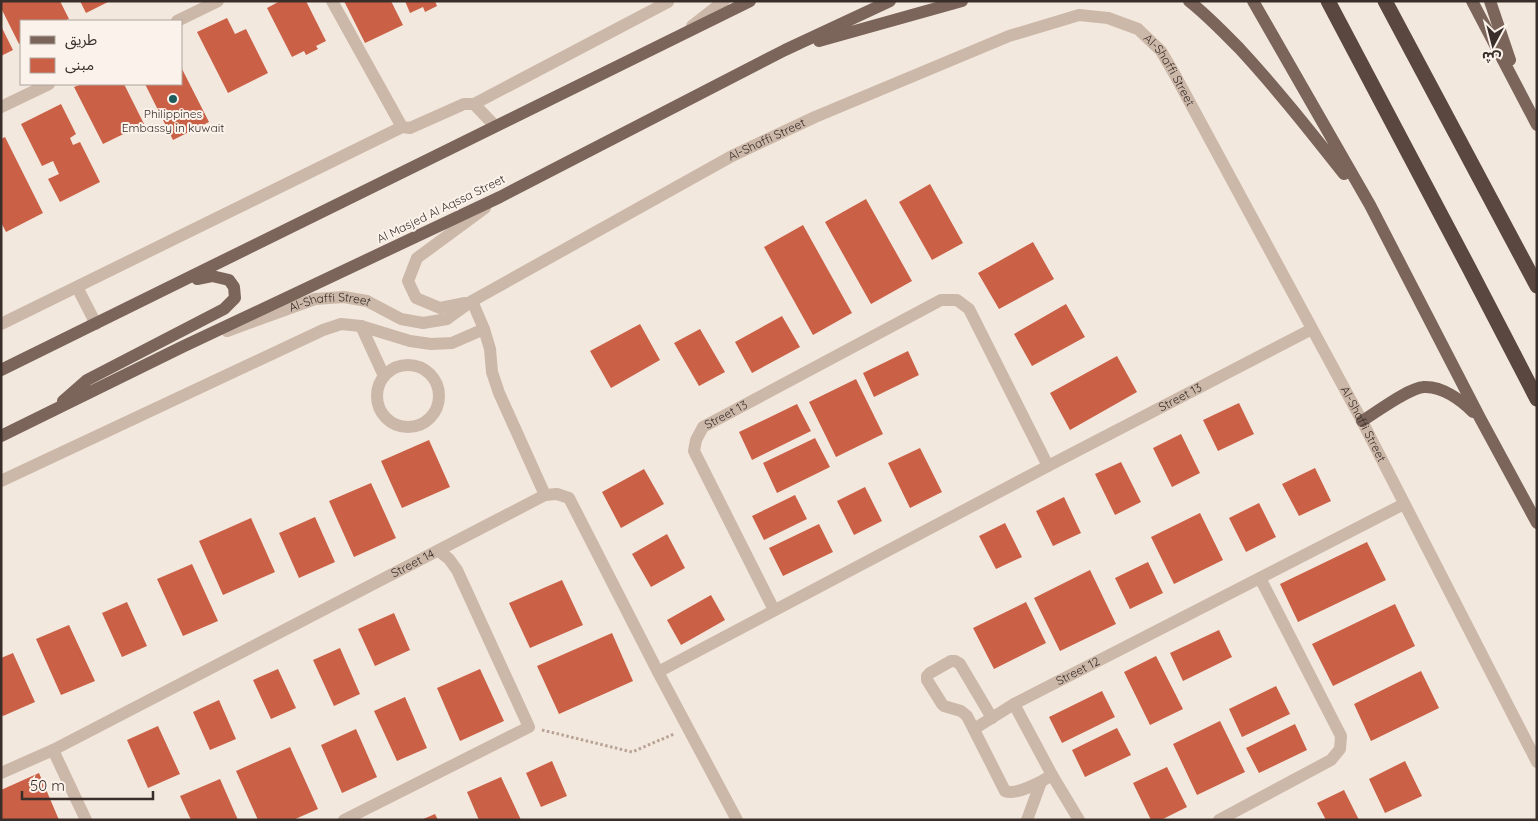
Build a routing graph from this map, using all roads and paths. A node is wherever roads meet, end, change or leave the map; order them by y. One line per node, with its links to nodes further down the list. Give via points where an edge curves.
1 (218, 1): 14 (street)
2 (332, 1): 23 (street)
3 (724, 1): 15 (street)
4 (750, 1): 15 (main road)
5 (890, 1): 16 (main road, Al Masjed Al Aqssa Street)
6 (962, 1): 16 (main road)
7 (1189, 1): 25 (main road, via 1252,62)
8 (1253, 1): 25 (main road)
9 (1328, 1): 38 (highway)
10 (1386, 1): 27 (highway)
11 (1472, 1): 18 (main road)
12 (1490, 1): 18 (main road)
13 (668, 2): 19 (street)
14 (179, 20)
15 (684, 33): 22 (main road)
16 (785, 50): 24 (main road, Al Masjed Al Aqssa Street)
17 (47, 85): 20 (street)
18 (1522, 96): 21 (main road)
19 (474, 104): 22 (street); 23 (street, via 464,104 410,128)
20 (1, 107)
21 (1537, 125)
22 (495, 126): 26 (main road)
23 (402, 127): 28 (street)
24 (500, 197): 29 (street, Al-Shaffi Street, via 417,258 408,281 416,298 440,308); 35 (main road, Al Masjed Al Aqssa Street)
25 (1370, 205): 40 (main road)
26 (180, 282): 31 (main road); 39 (main road, via 212,276 229,280 234,287 235,298 224,309 87,380)
27 (1537, 286)
28 (77, 287): 30 (street); 31 (street)
29 (472, 301): 33 (street); 34 (street, Al-Shaffi Street, via 757,144 1009,36 1079,15 1108,18 1138,29 1161,51); 35 (street, Al-Shaffi Street, via 446,319 423,323 401,319 367,301 344,297 315,299)
30 (1, 324)
31 (96, 324): 36 (main road)
32 (361, 326): 33 (street, via 431,344 452,343); 37 (street); 44 (street, via 341,324 323,330)
33 (484, 329): 45 (street, via 499,393)
34 (1312, 329): 41 (street, Al-Shaffi Street); 43 (street, Street 13)
35 (182, 347): 39 (main road, Al Masjed Al Aqssa Street)
36 (1, 370)
37 (384, 376): 37 (street, via 377,402 386,418 393,424 411,428 428,420 438,405 438,386 433,378 419,367 409,365 400,366)
38 (1537, 399)
39 (47, 414): 42 (main road, Al Masjed Al Aqssa Street)
40 (1480, 418): 41 (main road, via 1462,401 1444,391 1425,387 1409,392); 47 (main road)
41 (1362, 421): 46 (street, Al-Shaffi Street)
42 (1, 436)
43 (1048, 466): 50 (street, Street 13); 50 (street, Street 13, via 969,309 957,300 941,300 703,427 694,451)
44 (1, 481)
45 (545, 495): 48 (street); 51 (street, via 569,498)
46 (1404, 504): 49 (street, Street 12); 58 (street, Al-Shaffi Street)
47 (1537, 523)
48 (439, 551): 54 (street, Street 14, via 457,570); 57 (street, Street 14)
49 (1260, 578): 52 (street, Street 12); 67 (street, via 1341,736 1340,748 1331,760)
50 (774, 610): 51 (street)
51 (658, 672): 55 (street)
52 (1014, 704): 53 (street, Street 12); 60 (street)
53 (992, 718): 56 (street, Street 12); 56 (street, via 956,661 930,673 927,680 942,704 964,714)
54 (529, 727): 55 (path, via 632,752); 63 (street)
55 (688, 728): 64 (street)
56 (974, 729): 61 (street, via 1005,791 1012,793)
57 (53, 750): 59 (street, Street 14); 62 (street)
58 (1537, 762)
59 (1, 773)
60 (1052, 774): 61 (street); 66 (street)
61 (1041, 782): 65 (street)
62 (86, 820)
63 (344, 820)
64 (737, 820)
65 (1027, 820)
66 (1079, 820)
67 (1219, 820)

